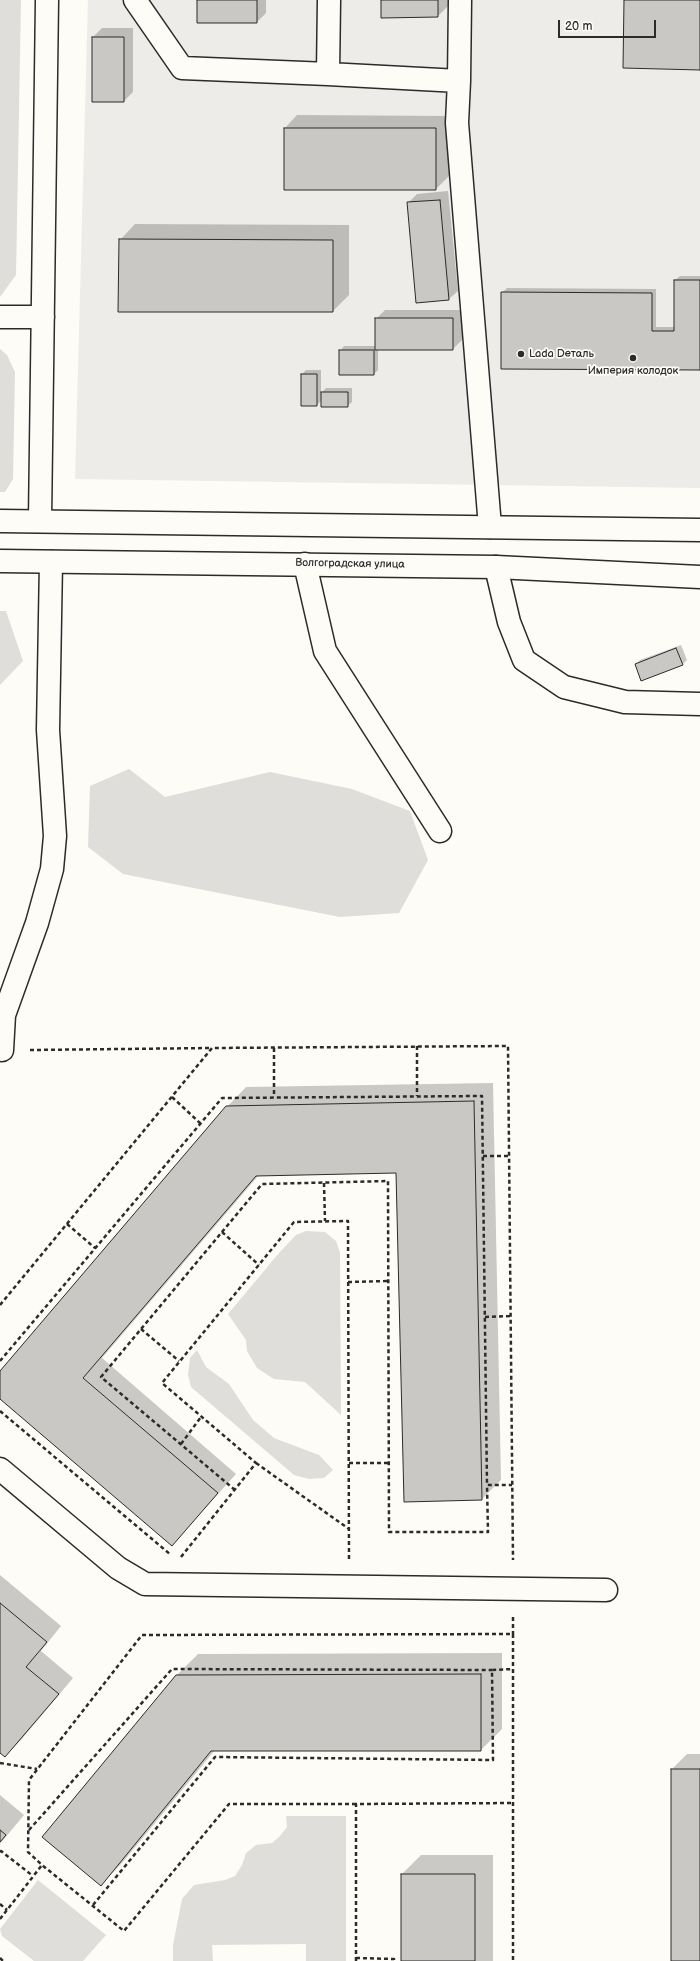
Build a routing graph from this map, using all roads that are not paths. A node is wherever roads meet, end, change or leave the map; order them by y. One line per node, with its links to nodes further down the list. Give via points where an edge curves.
1 (47, 0): 8 (main road)
2 (135, 0): 5 (main road, via 182,68)
3 (329, 0): 5 (main road)
4 (460, 0): 6 (main road)
5 (328, 74): 6 (main road)
6 (459, 82): 11 (main road, via 457,123)
7 (0, 317): 8 (main road)
8 (43, 317): 9 (main road)
9 (40, 520): 10 (main road); 11 (main road)
10 (0, 521)
11 (490, 527): 12 (main road)
12 (700, 530)
13 (0, 561): 14 (main road, Волгоградская улица)
14 (51, 562): 15 (main road, Волгоградская улица); 20 (main road, via 48,730 55,836 52,869 37,923 4,1015)
15 (305, 564): 16 (main road, Волгоградская улица); 19 (main road, via 325,651)
16 (496, 567): 17 (main road, Волгоградская улица); 18 (main road, via 509,622 524,660 564,687 625,702)
17 (700, 576)
18 (700, 704)
19 (440, 831)
20 (2, 1050)
21 (0, 1469): 22 (main road, via 118,1568 145,1584)
22 (606, 1590)

